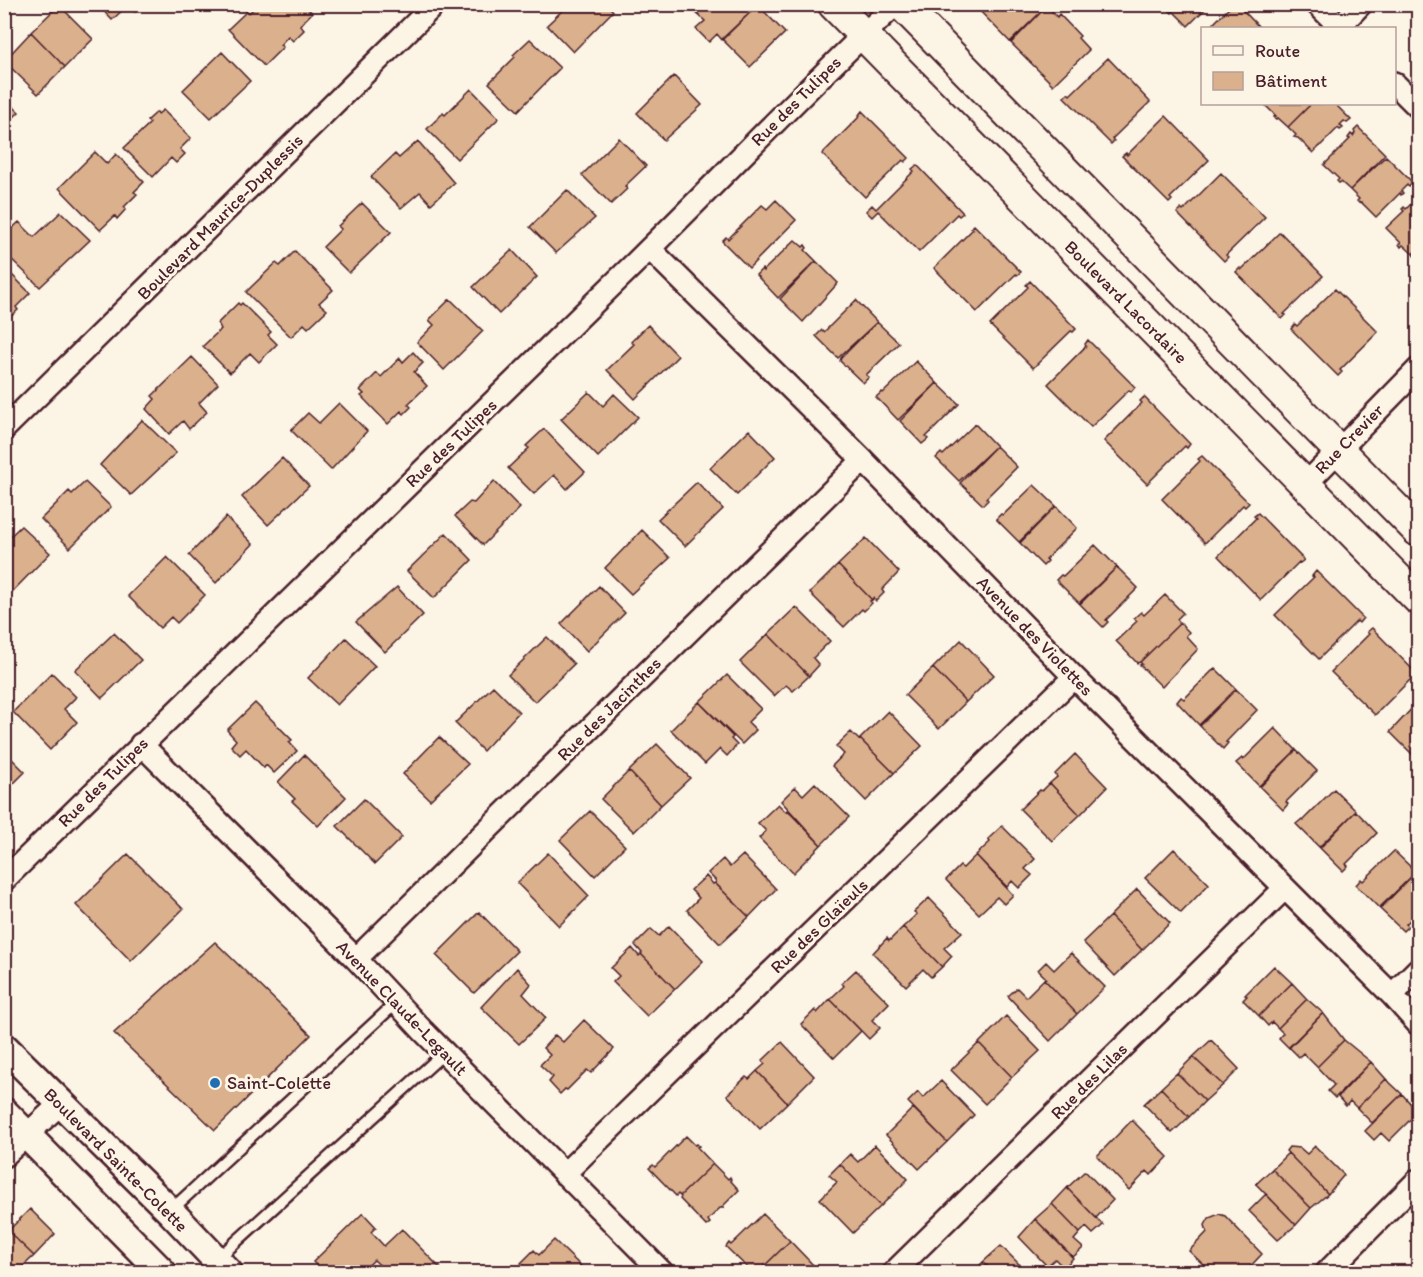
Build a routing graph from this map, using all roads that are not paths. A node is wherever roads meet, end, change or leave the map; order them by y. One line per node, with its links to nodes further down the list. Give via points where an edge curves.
1 (435, 4): 14 (street, Boulevard Maurice-Duplessis)
2 (832, 4): 9 (main road, Boulevard Lacordaire)
3 (896, 4): 9 (street, Rue des Tulipes)
4 (901, 4): 15 (main road)
5 (1317, 4): 7 (street)
6 (1361, 4): 8 (street)
7 (1339, 27)
8 (1341, 27)
9 (863, 35): 12 (street, Rue des Tulipes); 17 (main road, Boulevard Lacordaire)
10 (1396, 84): 11 (street)
11 (1419, 107)
12 (650, 249): 16 (street, Avenue des Violettes); 21 (street, Rue des Tulipes)
13 (1419, 369): 15 (street, Rue Crevier)
14 (4, 429)
15 (1339, 450): 17 (street, Rue Crevier); 18 (main road)
16 (863, 460): 20 (street, Avenue des Violettes); 24 (street, Rue des Jacinthes)
17 (1306, 484): 19 (main road, Boulevard Lacordaire)
18 (1419, 531)
19 (1419, 599)
20 (1074, 677): 23 (street, Avenue des Violettes); 35 (street, Rue des Glaïeuls)
21 (141, 744): 22 (street, Rue des Tulipes); 24 (street, Avenue Claude-Legault)
22 (4, 880)
23 (1284, 889): 26 (street, Avenue des Violettes); 41 (street, Rue des Lilas)
24 (356, 959): 27 (street, Avenue Claude-Legault)
25 (1419, 969): 26 (street)
26 (1392, 995): 28 (street, Avenue des Violettes)
27 (397, 1002): 30 (street, Avenue Claude-Legault); 37 (lane)
28 (1419, 1024)
29 (4, 1047): 31 (street, Boulevard Sainte-Colette)
30 (444, 1053): 35 (street, Avenue Claude-Legault); 38 (lane)
31 (60, 1104): 33 (street); 37 (street, Boulevard Sainte-Colette)
32 (4, 1112): 33 (street)
33 (27, 1134): 34 (street); 39 (street)
34 (4, 1156)
35 (564, 1174): 40 (street, Avenue Claude-Legault)
36 (1419, 1180): 42 (street)
37 (170, 1212): 38 (street, Boulevard Sainte-Colette)
38 (222, 1266)
39 (162, 1272)
40 (662, 1272)
41 (894, 1272)
42 (1327, 1272)

